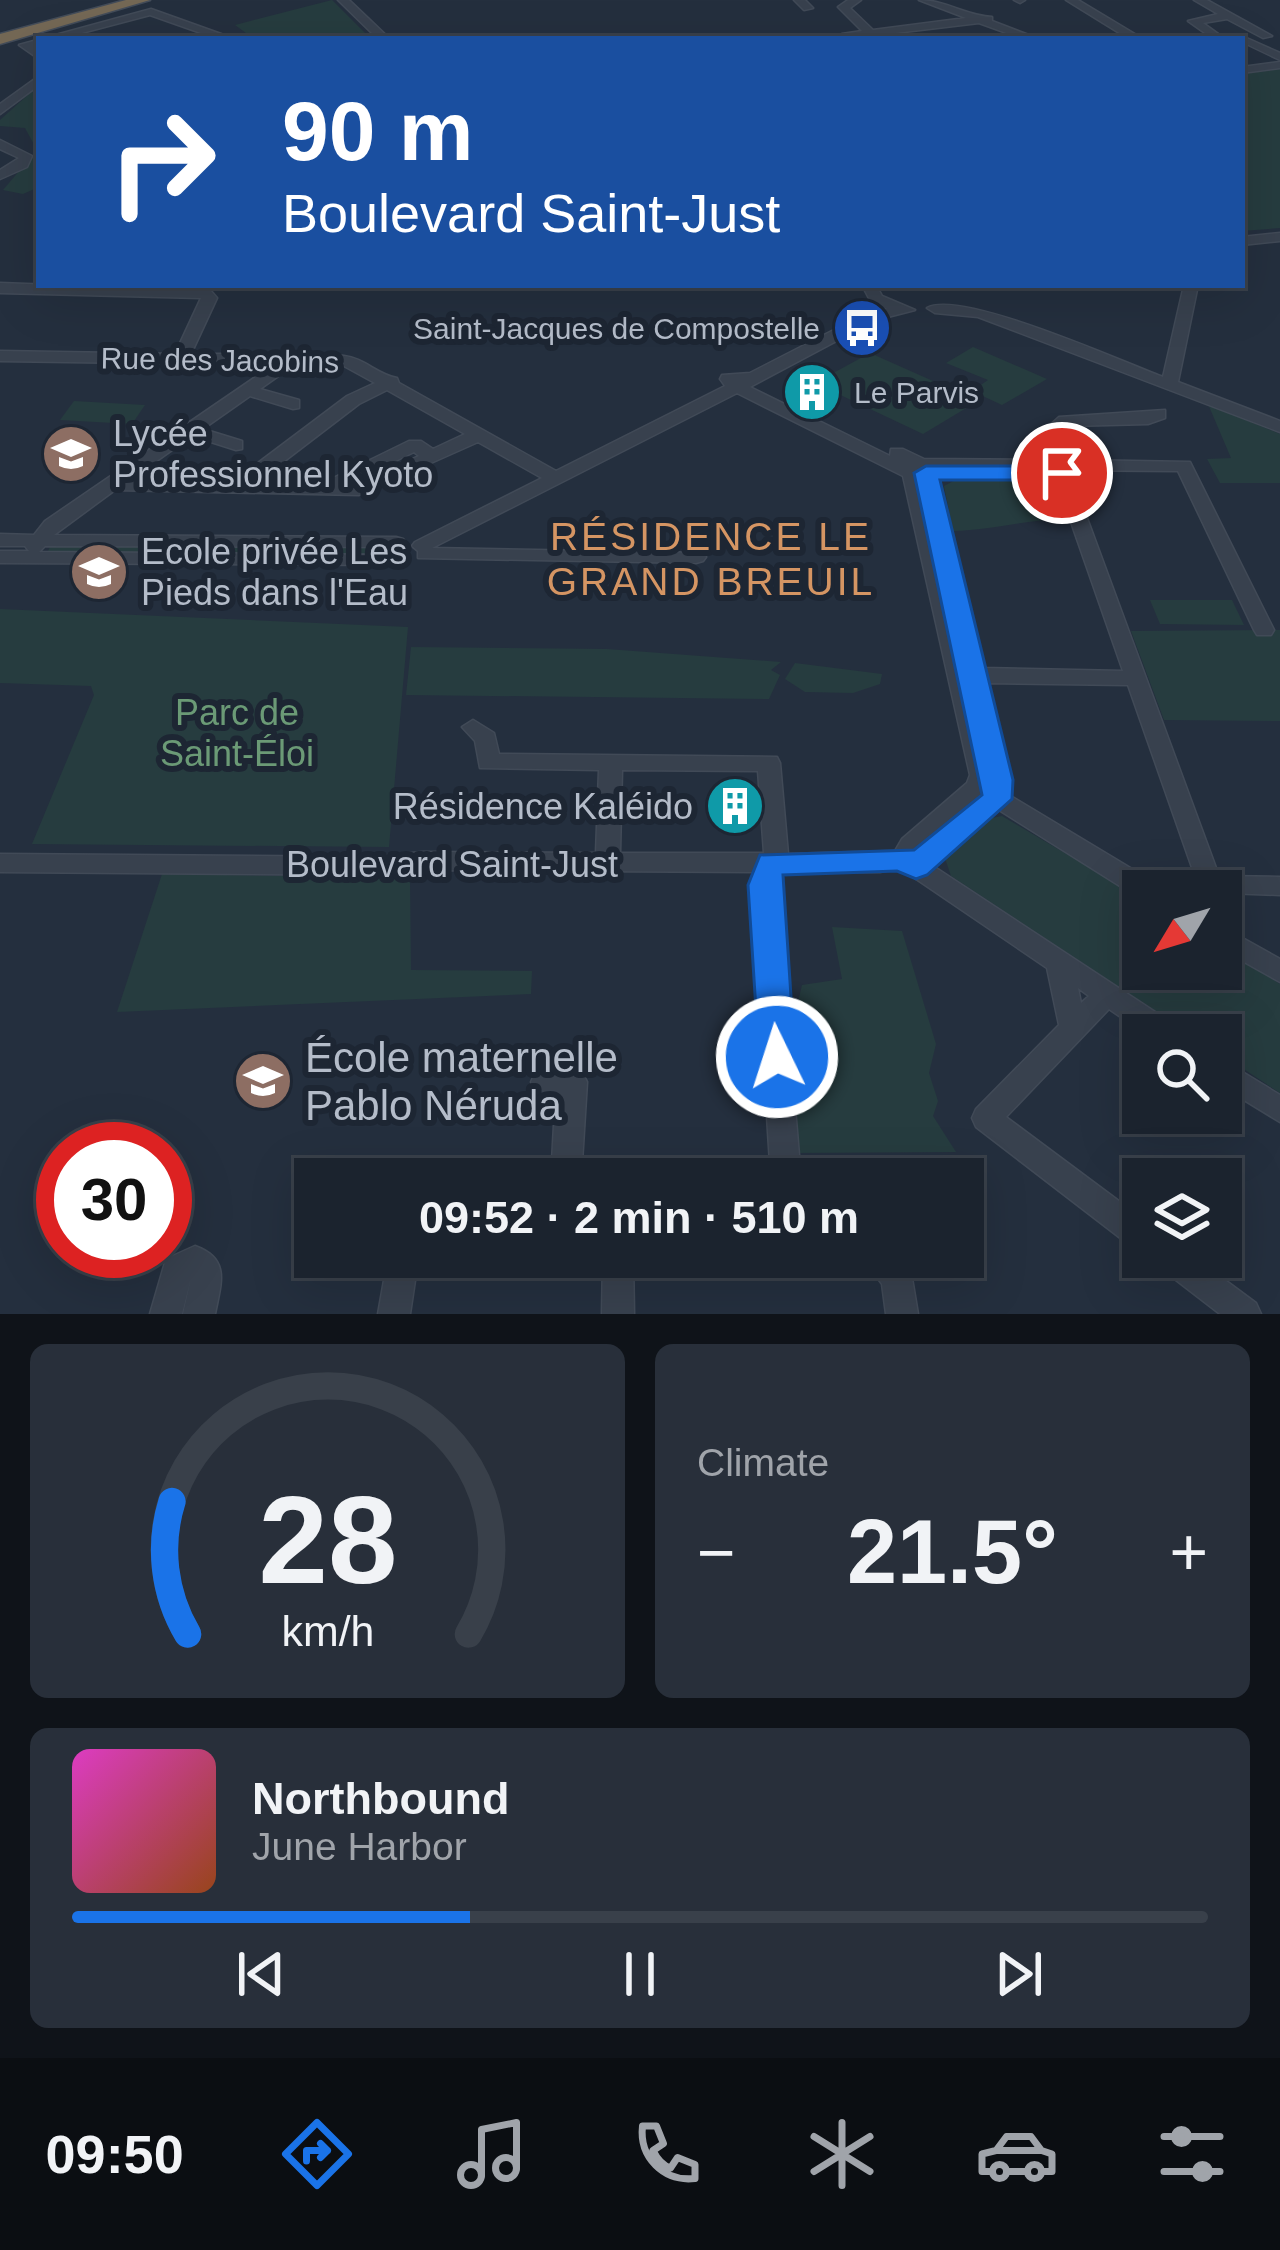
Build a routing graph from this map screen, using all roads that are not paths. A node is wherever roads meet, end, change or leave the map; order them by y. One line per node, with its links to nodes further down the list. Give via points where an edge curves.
1 (129, 0): 18 (highway)
2 (343, 0): 13 (street)
3 (924, 0): 9 (street)
4 (1071, 0): 16 (street)
5 (1199, 0): 8 (street)
6 (850, 2): 10 (street)
7 (146, 3): 11 (street); 12 (street); 18 (highway)
8 (1229, 16): 17 (street, via 1193,21); 19 (street)
9 (982, 20): 10 (street); 15 (street)
10 (870, 33): 14 (street)
11 (54, 36)
12 (222, 36)
13 (381, 36)
14 (846, 36)
15 (1024, 36)
16 (1132, 36)
17 (1217, 36)
18 (0, 37)
19 (1252, 38): 20 (street)
20 (1280, 61): 21 (street)
21 (1245, 69)
22 (36, 81): 23 (street)
23 (0, 110)
24 (0, 144): 25 (street, via 26,156)
25 (0, 176)
26 (1280, 235): 27 (street)
27 (1245, 238)
28 (0, 288): 35 (street, via 206,294)
29 (1190, 288): 39 (street)
30 (870, 290): 32 (street); 38 (street, via 860,314)
31 (935, 308): 32 (street); 33 (street, via 971,310); 33 (street, via 954,291 973,308)
32 (908, 310): 38 (street, via 872,316)
33 (1034, 332): 39 (street)
34 (0, 356): 35 (street, Rue des Jacobins)
35 (181, 357): 36 (street, Rue des Jacobins)
36 (294, 358): 37 (street, Rue des Jacobins, via 347,361); 40 (street)
37 (392, 382): 45 (street, Rue des Jacobins); 51 (street, via 353,400)
38 (738, 383): 47 (street); 49 (street)
39 (1170, 383): 43 (street)
40 (247, 390): 41 (street); 44 (street)
41 (292, 404)
42 (1160, 414): 48 (street, via 1065,421 1058,426)
43 (1280, 427)
44 (190, 430): 46 (street); 50 (street)
45 (480, 434): 49 (street, Rue des Jacobins); 51 (street, via 365,489)
46 (236, 445)
47 (918, 469): 48 (street); 59 (street)
48 (1064, 469): 58 (street, via 1186,470)
49 (554, 477): 55 (street)
50 (112, 484): 51 (street); 54 (street)
51 (235, 489)
52 (1080, 522): 60 (street)
53 (0, 540): 54 (street)
54 (33, 549): 55 (street); 56 (street)
55 (424, 550): 57 (street)
56 (0, 557)
57 (696, 557)
58 (1264, 630)
59 (966, 672): 60 (street); 63 (street, via 998,780)
60 (1134, 673): 68 (street)
61 (473, 727): 62 (street, via 486,738 488,762)
62 (611, 762): 64 (street); 67 (street, via 769,763)
63 (988, 793): 66 (street); 69 (street)
64 (608, 862): 65 (street, Boulevard Saint-Just); 67 (street, Boulevard Saint-Just)
65 (0, 863)
66 (909, 863): 67 (street, Boulevard Saint-Just); 73 (street)
67 (771, 864): 82 (street, via 764,885)
68 (1194, 870)
69 (1122, 875)
70 (1280, 886): 71 (street)
71 (1242, 887)
72 (1242, 949): 74 (street)
73 (1059, 963): 75 (street); 77 (street)
74 (1280, 972)
75 (1107, 994): 76 (street); 77 (street)
76 (1137, 1014)
77 (1073, 1028): 83 (street, via 986,1118)
78 (1242, 1085): 80 (street)
79 (570, 1091): 81 (street)
80 (1280, 1110)
81 (567, 1158)
82 (784, 1158)
83 (1122, 1221)
84 (400, 1278): 90 (street)
85 (618, 1278): 91 (street)
86 (896, 1278): 92 (street)
87 (1197, 1278): 93 (street)
88 (166, 1314): 89 (street, via 177,1269 195,1260 208,1271)
89 (199, 1314)
90 (394, 1314)
91 (618, 1314)
92 (902, 1314)
93 (1245, 1314)

